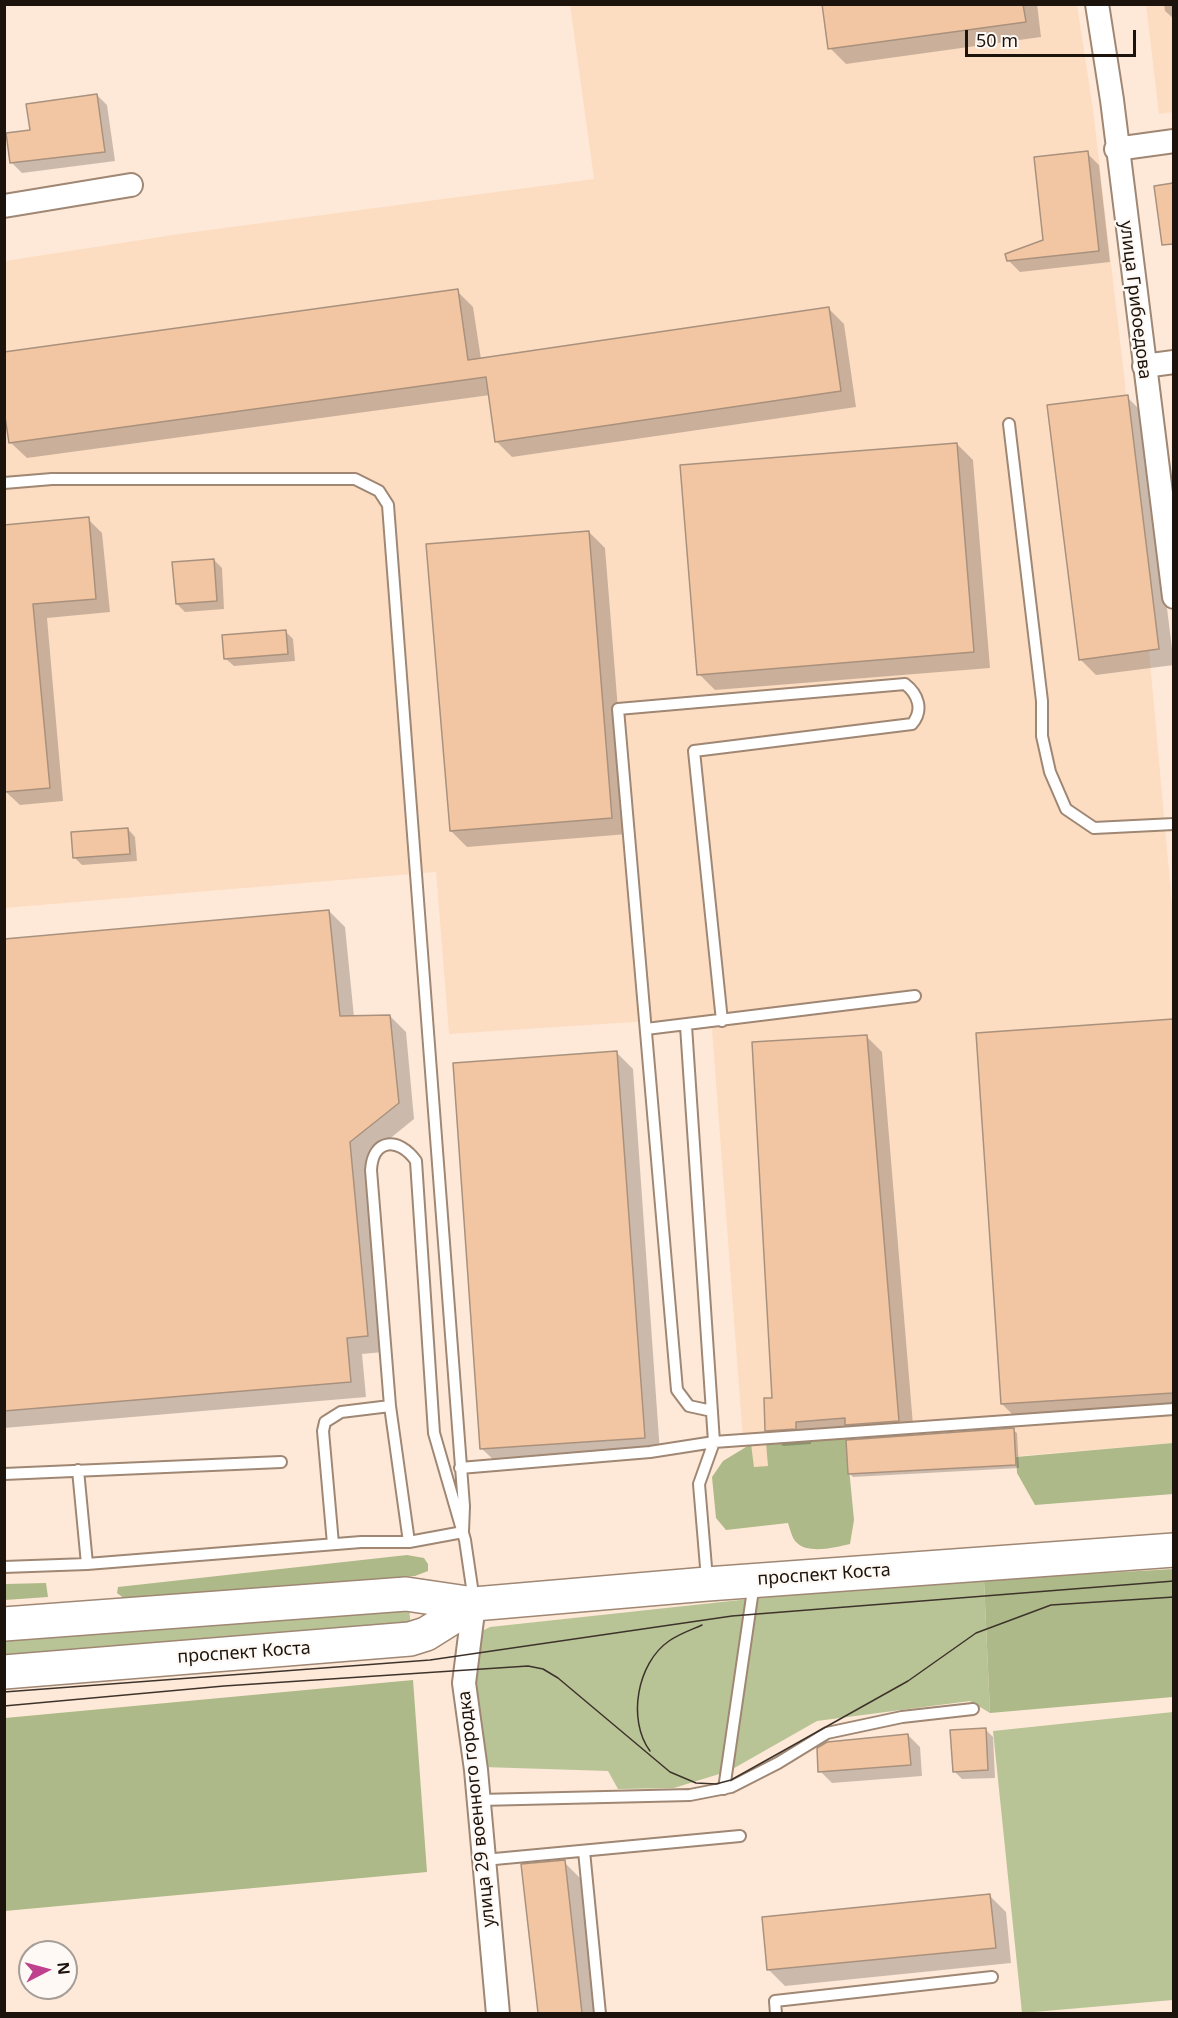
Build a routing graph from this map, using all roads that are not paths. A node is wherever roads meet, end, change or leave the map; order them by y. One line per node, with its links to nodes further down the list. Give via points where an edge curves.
1 (1097, 4): 3 (street, улица Грибоедова)
2 (1173, 141): 3 (street)
3 (1116, 149): 7 (street, улица Грибоедова)
4 (131, 185): 5 (street)
5 (4, 206)
6 (1173, 362): 7 (street)
7 (1144, 366): 10 (street, улица Грибоедова)
8 (1009, 424): 11 (lane, via 1042,701 1042,736 1050,772 1066,809 1094,828)
9 (4, 483): 21 (lane, via 52,479 355,478 379,491 388,506)
10 (1173, 597)
11 (1173, 824)
12 (915, 996): 13 (lane)
13 (722, 1021): 14 (lane); 15 (lane, via 694,751 912,724 919,707 915,692 905,684 618,709)
14 (686, 1026): 15 (lane); 18 (lane)
15 (646, 1029): 18 (lane, via 677,1390 689,1406)
16 (390, 1406): 24 (lane, via 371,1170 379,1149 393,1144 406,1148 416,1161 434,1433); 25 (lane); 26 (lane, via 341,1412 325,1422)
17 (1173, 1409): 19 (lane)
18 (712, 1411): 19 (lane)
19 (714, 1442): 21 (lane, via 650,1452); 31 (lane, via 699,1484)
20 (281, 1462): 22 (lane)
21 (460, 1468): 24 (lane)
22 (78, 1470): 23 (lane); 28 (lane)
23 (4, 1474)
24 (463, 1532): 25 (lane); 32 (lane)
25 (409, 1542): 26 (lane)
26 (333, 1544): 28 (lane)
27 (1173, 1551): 30 (main road, проспект Коста)
28 (87, 1564): 29 (lane)
29 (4, 1567)
30 (755, 1580): 31 (main road, проспект Коста); 36 (lane)
31 (707, 1584): 32 (main road, проспект Коста)
32 (474, 1604): 33 (main road, проспект Коста, via 406,1594); 34 (main road, проспект Коста, via 426,1634 410,1639); 37 (street, улица 29 военного городка, via 464,1683)
33 (4, 1624)
34 (4, 1672)
35 (973, 1709): 36 (lane, via 902,1717 827,1733)
36 (724, 1789): 37 (lane, via 690,1795)
37 (479, 1800): 40 (street, улица 29 военного городка)
38 (740, 1836): 39 (lane)
39 (584, 1851): 40 (lane); 43 (lane)
40 (484, 1860): 42 (street, улица 29 военного городка)
41 (992, 1977): 44 (lane, via 775,2001)
42 (498, 2013)
43 (600, 2013)
44 (776, 2013)

